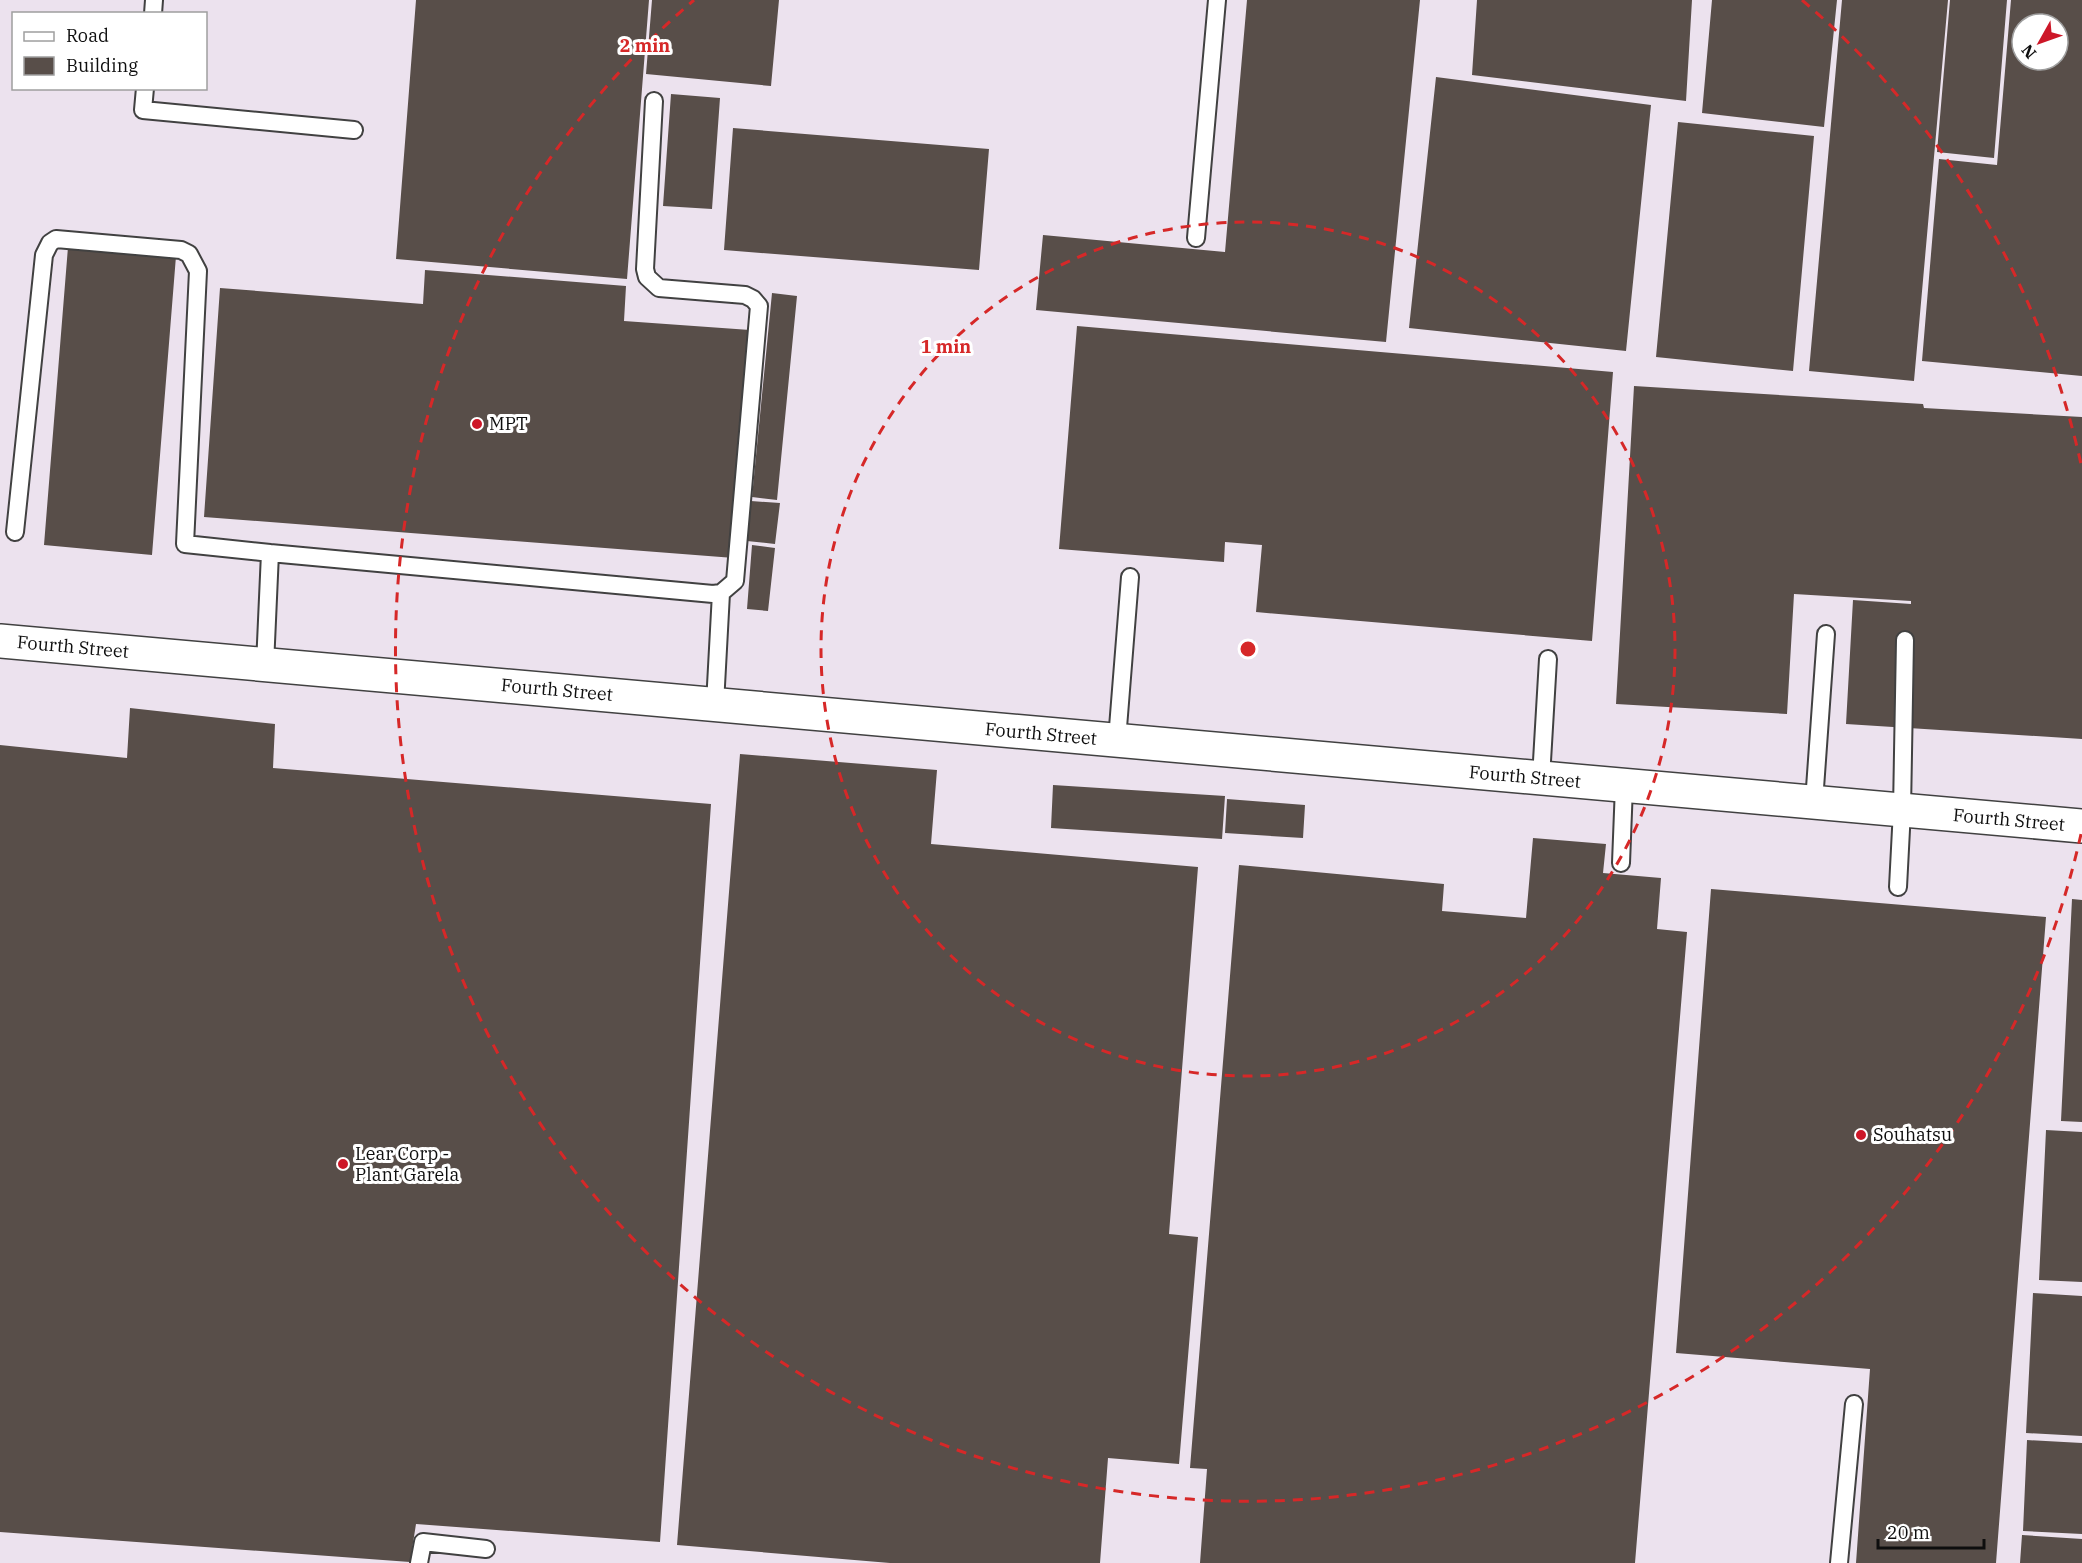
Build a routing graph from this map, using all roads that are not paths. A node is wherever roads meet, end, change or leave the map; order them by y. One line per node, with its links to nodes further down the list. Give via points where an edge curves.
1 (1216, 0): 5 (lane)
2 (145, 90): 4 (lane, via 143,110)
3 (654, 101): 9 (lane, via 647,277 659,288 745,295 759,306 735,581)
4 (354, 130)
5 (1196, 237)
6 (15, 532): 7 (lane, via 44,255 56,239 181,250 189,254 198,271 185,544)
7 (270, 553): 9 (lane); 14 (lane)
8 (1130, 577): 16 (lane)
9 (720, 593): 15 (lane)
10 (1826, 634): 19 (lane)
11 (1905, 640): 20 (lane)
12 (0, 641): 14 (street, Fourth Street)
13 (1548, 658): 17 (lane)
14 (265, 665): 15 (street, Fourth Street)
15 (715, 704): 16 (street, Fourth Street)
16 (1117, 740): 17 (street, Fourth Street)
17 (1541, 778): 18 (street, Fourth Street)
18 (1624, 786): 19 (street, Fourth Street); 22 (lane)
19 (1814, 802): 20 (street, Fourth Street)
20 (1902, 810): 21 (street, Fourth Street); 23 (lane)
21 (2082, 826)
22 (1621, 863)
23 (1898, 887)
24 (1854, 1404): 27 (lane)
25 (486, 1549): 26 (lane, via 423,1542)
26 (419, 1563)
27 (1839, 1563)

